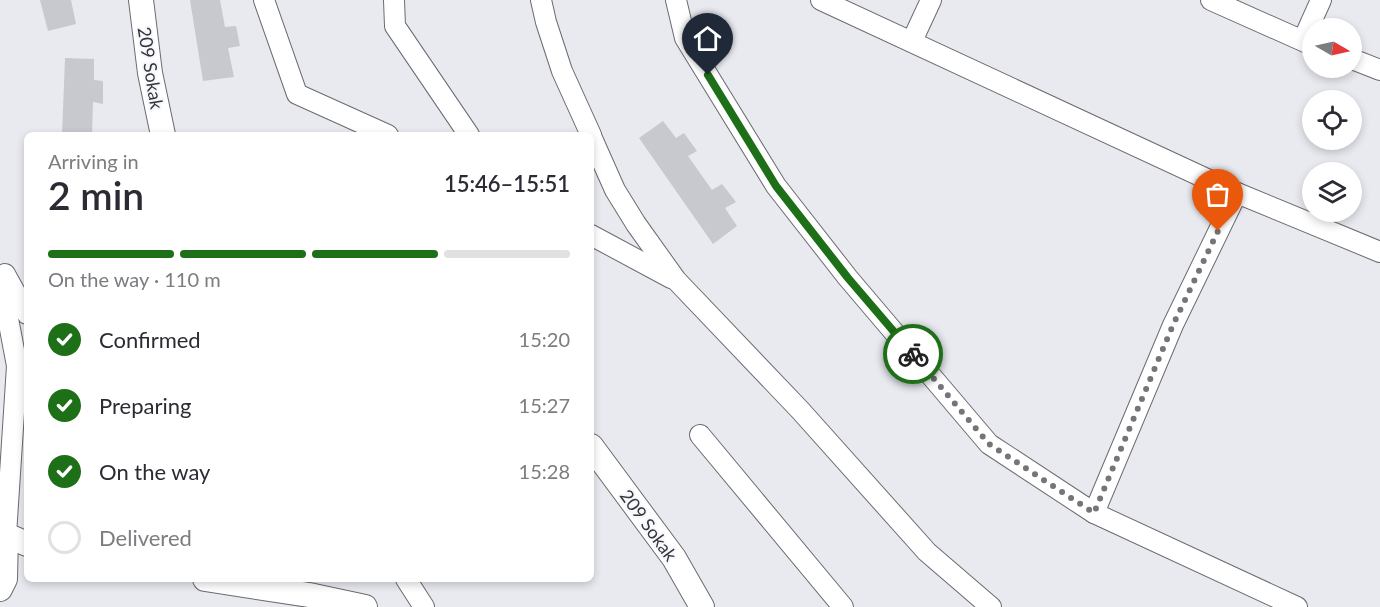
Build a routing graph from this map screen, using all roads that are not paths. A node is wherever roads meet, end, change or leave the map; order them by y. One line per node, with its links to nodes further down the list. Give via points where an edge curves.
1 (141, 0): 15 (street, 209 Sokak)
2 (264, 0): 16 (street, via 297,94)
3 (394, 0): 17 (street, via 395,26)
4 (541, 0): 18 (street, via 562,71)
5 (676, 0): 29 (street, via 685,38 776,186 848,278 989,444)
6 (822, 0): 12 (street)
7 (931, 0): 12 (street)
8 (1212, 0): 11 (street)
9 (1321, 0): 10 (street)
10 (1315, 18)
11 (1302, 39)
12 (912, 42): 20 (street)
13 (1362, 64): 14 (street)
14 (1380, 70)
15 (162, 132)
16 (380, 132)
17 (467, 132)
18 (590, 132)
19 (594, 142): 25 (street, via 615,190)
20 (1237, 193): 22 (street); 29 (street, via 1173,325)
21 (594, 237): 25 (street)
22 (1380, 252)
23 (0, 265): 26 (street)
24 (0, 276): 30 (street, via 17,366)
25 (676, 280): 38 (street, via 927,552)
26 (24, 309)
27 (700, 435): 37 (street)
28 (594, 450): 36 (street, 209 Sokak, via 674,558)
29 (1094, 513): 39 (street)
30 (11, 536): 33 (street)
31 (224, 582): 34 (street)
32 (408, 582): 35 (street)
33 (0, 589)
34 (365, 607)
35 (424, 607)
36 (702, 607)
37 (843, 607)
38 (991, 607)
39 (1297, 607)

